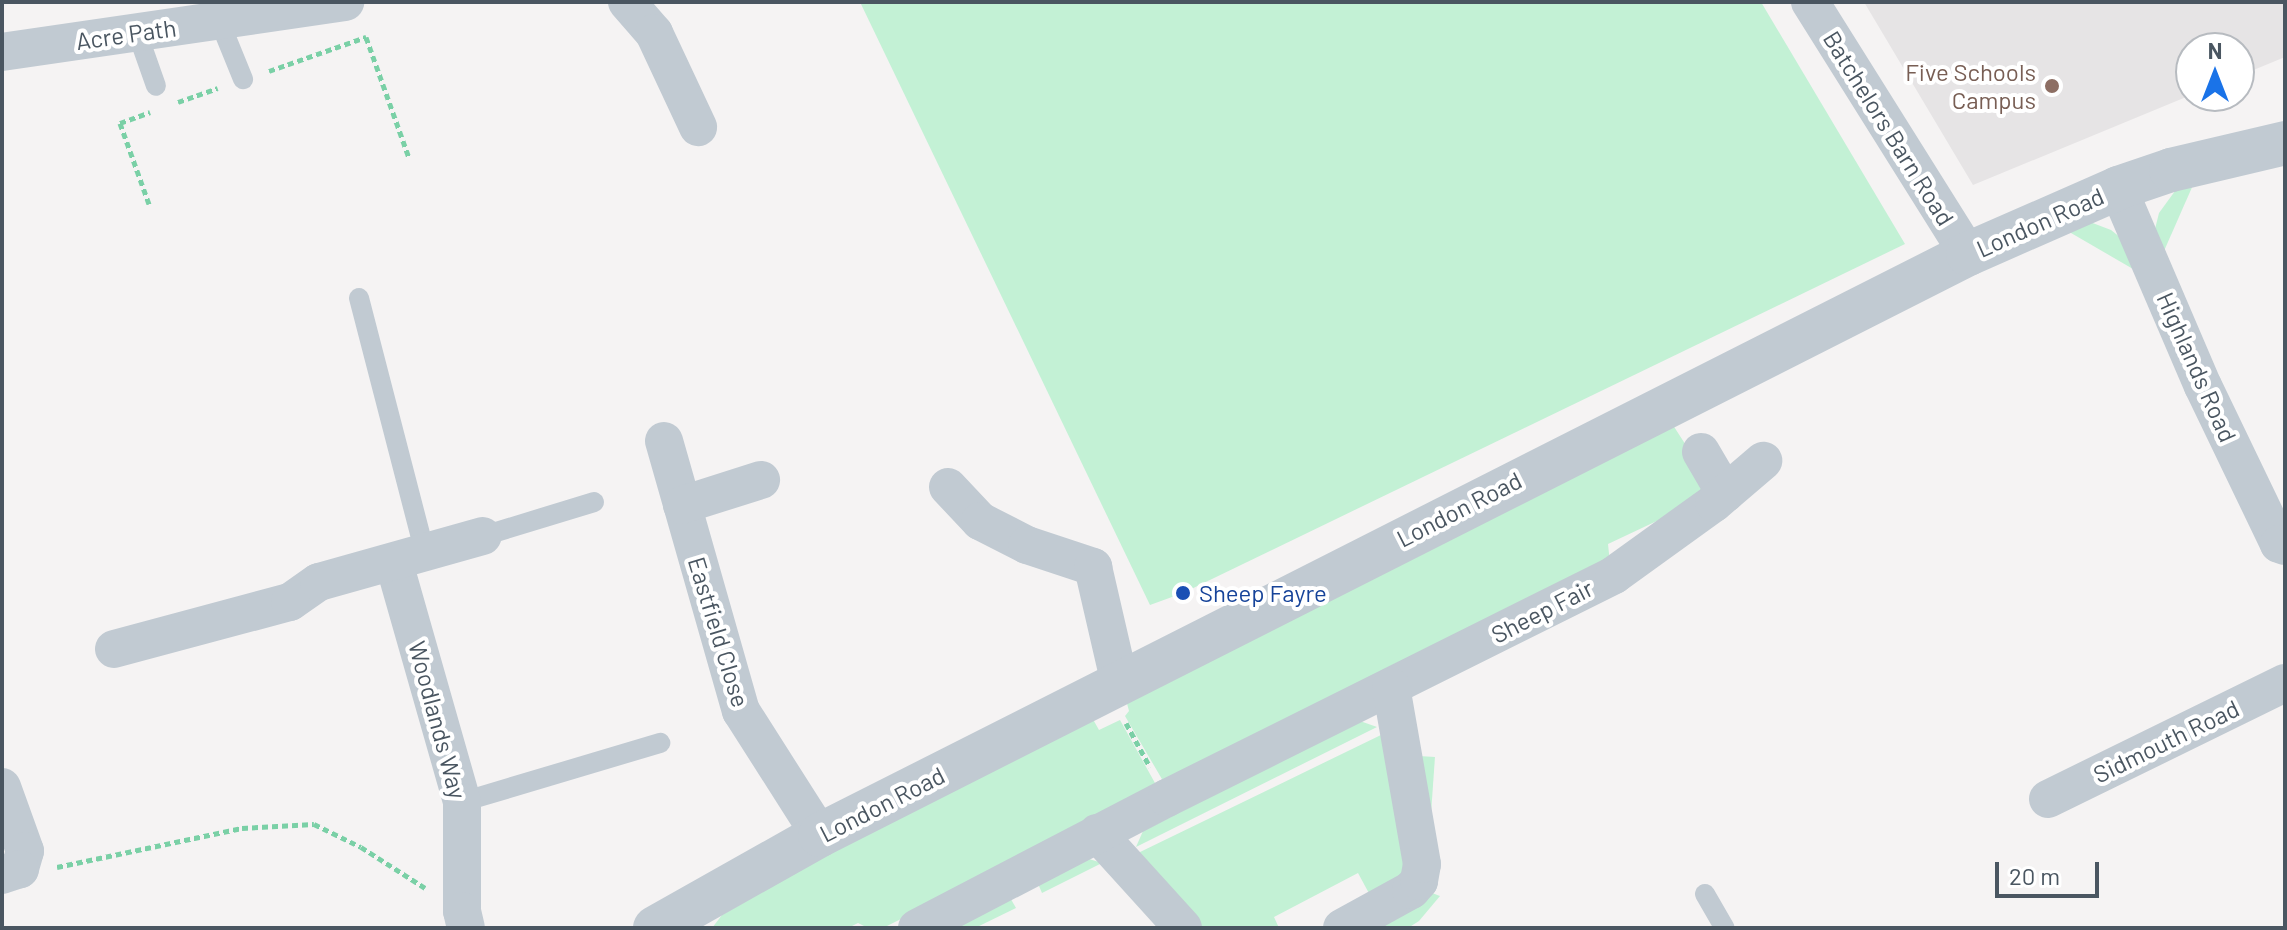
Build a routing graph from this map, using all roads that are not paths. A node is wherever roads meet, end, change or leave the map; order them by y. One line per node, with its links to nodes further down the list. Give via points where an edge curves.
1 (345, 2): 4 (street, Acre Path)
2 (627, 2): 9 (street, via 654,33)
3 (1810, 2): 12 (street, Batchelors Barn Road)
4 (219, 20): 5 (street, Acre Path); 7 (lane)
5 (137, 32): 6 (street, Acre Path); 8 (lane)
6 (2, 52)
7 (243, 79)
8 (156, 86)
9 (698, 127)
10 (2285, 143): 11 (street, London Road)
11 (2118, 188): 12 (street, London Road); 23 (street, Highlands Road, via 2203,386)
12 (1968, 254): 27 (street, London Road)
13 (359, 298): 24 (lane)
14 (664, 441): 21 (street, Eastfield Close)
15 (1701, 452): 19 (street)
16 (1763, 461): 19 (street, Sheep Fair)
17 (761, 480): 21 (street)
18 (948, 487): 27 (street, via 980,521 1027,545 1093,567)
19 (1725, 493): 28 (street, Sheep Fair, via 1614,575)
20 (594, 502): 22 (lane)
21 (682, 505): 34 (street, Eastfield Close, via 741,711)
22 (483, 536): 24 (street)
23 (2283, 549)
24 (410, 558): 25 (street, via 319,582 290,602); 32 (street, Woodlands Way)
25 (114, 649)
26 (2285, 683): 31 (street, Sidmouth Road)
27 (1115, 687): 34 (street, London Road)
28 (1391, 687): 33 (street, Sheep Fair); 41 (street, via 1422,864 1419,881)
29 (660, 743): 32 (lane)
30 (2, 787): 35 (street, via 23,840 25,861)
31 (2048, 799)
32 (462, 802): 37 (street, Woodlands Way)
33 (1097, 833): 39 (street, Sheep Fair); 40 (street)
34 (820, 835): 38 (street, London Road)
35 (11, 872)
36 (1705, 894): 42 (lane)
37 (464, 920)
38 (655, 928)
39 (917, 928)
40 (1183, 928)
41 (1342, 928)
42 (1725, 928)

